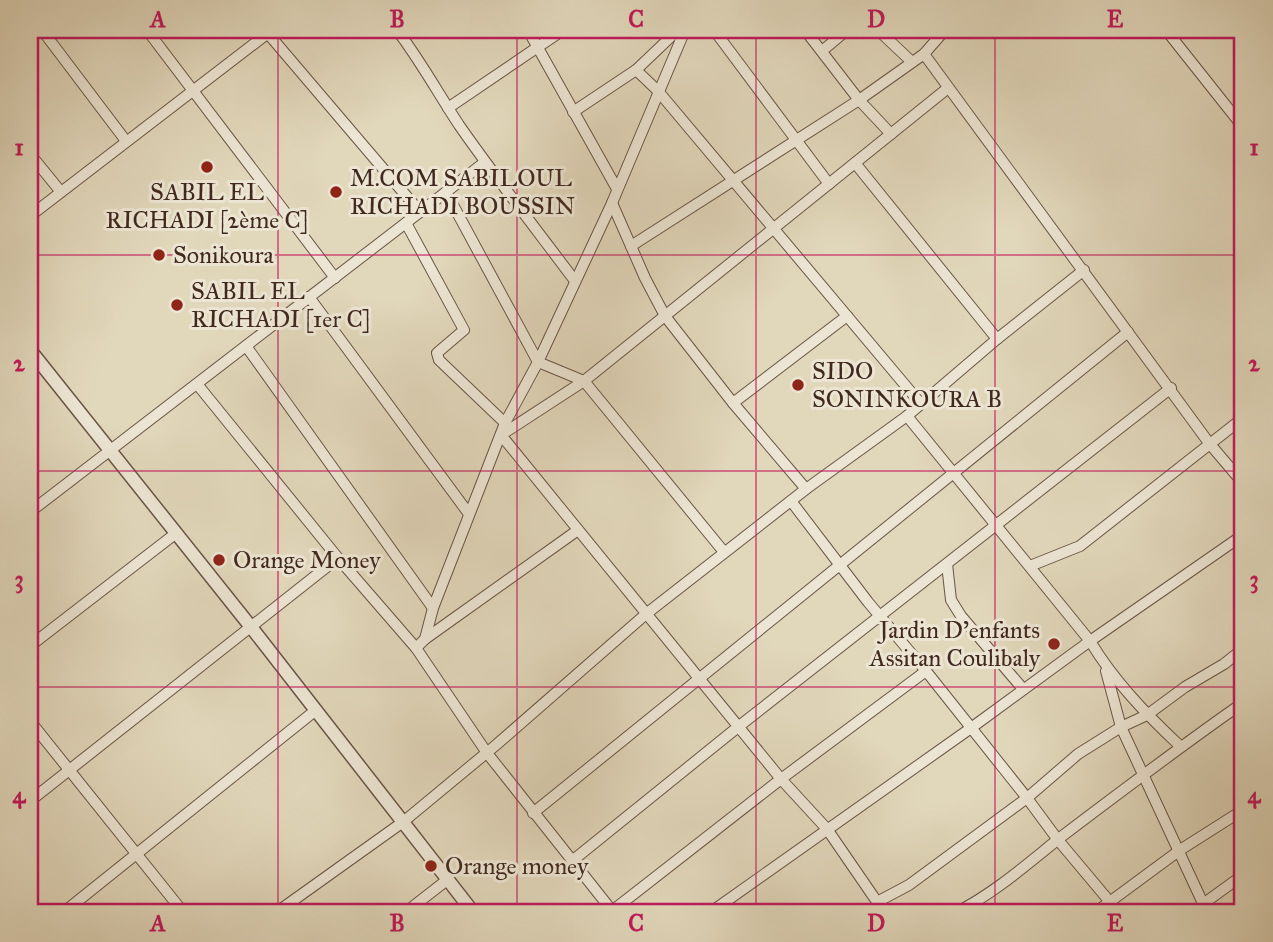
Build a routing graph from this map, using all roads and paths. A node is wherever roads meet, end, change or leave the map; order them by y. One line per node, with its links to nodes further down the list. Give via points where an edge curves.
1 (42, 30): 29 (street)
2 (147, 30): 21 (street)
3 (397, 30): 24 (street)
4 (528, 30): 15 (street)
5 (563, 30): 15 (street)
6 (678, 30): 19 (street)
7 (685, 30): 22 (street)
8 (713, 30): 28 (street)
9 (805, 30): 16 (street)
10 (847, 30): 16 (street)
11 (878, 30): 18 (street)
12 (945, 30): 17 (street)
13 (1166, 30): 26 (street)
14 (268, 31): 21 (street); 39 (street)
15 (538, 47): 24 (street); 25 (street)
16 (822, 51): 23 (street)
17 (924, 54): 18 (street); 20 (street)
18 (912, 62): 23 (street)
19 (636, 70): 22 (street); 25 (street)
20 (948, 88): 27 (street); 44 (street)
21 (193, 89): 29 (street); 45 (street)
22 (658, 91): 33 (street); 35 (street)
23 (859, 100): 27 (street); 28 (street)
24 (448, 108): 31 (street)
25 (573, 112): 35 (street)
26 (1243, 127)
27 (891, 134): 32 (street)
28 (796, 140): 33 (street); 34 (street)
29 (126, 141): 36 (street)
30 (30, 154): 36 (street)
31 (485, 162): 37 (street); 46 (street)
32 (855, 163): 34 (street); 51 (street)
33 (735, 181): 42 (street); 43 (street)
34 (829, 184): 42 (street)
35 (617, 190): 38 (street)
36 (61, 192): 40 (street)
37 (446, 192): 39 (street); 54 (street)
38 (612, 203): 43 (street); 46 (street)
39 (420, 212): 41 (street)
40 (30, 216)
41 (406, 223): 45 (street); 62 (street, via 464,330 437,353 439,360)
42 (774, 228): 48 (street); 49 (street)
43 (631, 246): 48 (street)
44 (1084, 270): 50 (street); 51 (street)
45 (335, 278): 47 (street)
46 (575, 281): 54 (street)
47 (310, 297): 52 (street); 71 (street)
48 (665, 316): 55 (street); 58 (street)
49 (847, 316): 58 (street); 59 (street)
50 (1128, 332): 57 (street); 66 (street)
51 (998, 338): 59 (street)
52 (246, 346): 56 (street); 81 (street)
53 (33, 359): 65 (street)
54 (538, 362): 55 (street); 62 (street)
55 (584, 381): 63 (street); 76 (street)
56 (197, 383): 65 (street); 77 (street)
57 (1171, 388): 64 (street); 72 (street)
58 (733, 403): 68 (street)
59 (921, 404): 60 (street)
60 (907, 415): 66 (street); 68 (street)
61 (1243, 418): 64 (street)
62 (505, 423): 63 (street)
63 (501, 435): 71 (street); 73 (street)
64 (1209, 443): 67 (street); 80 (street, via 1080,546)
65 (108, 451): 70 (street); 74 (street)
66 (954, 474): 72 (street); 79 (street)
67 (1243, 483)
68 (806, 489): 69 (street)
69 (791, 501): 76 (street); 79 (street)
70 (30, 512)
71 (468, 514): 81 (street)
72 (997, 525): 78 (street); 80 (street)
73 (578, 530): 82 (street); 85 (street)
74 (175, 534): 84 (street); 87 (street)
75 (1243, 535): 86 (street)
76 (724, 552): 82 (street)
77 (338, 558): 84 (street); 88 (street)
78 (947, 564): 83 (street); 93 (street, via 951,600)
79 (840, 566): 83 (street); 92 (street)
80 (1030, 566): 86 (street)
81 (433, 608): 85 (street)
82 (646, 614): 92 (street); 102 (street)
83 (880, 616): 91 (street); 98 (street)
84 (251, 627): 95 (street); 103 (street)
85 (425, 639): 88 (street)
86 (1090, 641): 90 (street); 93 (street)
87 (30, 646)
88 (416, 648): 102 (street)
89 (1243, 649): 96 (street)
90 (1105, 666): 96 (street); 99 (street)
91 (926, 671): 100 (street); 105 (street)
92 (699, 679): 98 (street); 109 (street)
93 (1023, 689): 100 (street)
94 (1243, 709): 101 (street, via 1237,707)
95 (316, 710): 110 (street); 114 (street)
96 (1147, 715): 99 (street); 101 (street)
97 (30, 720): 103 (street)
98 (738, 727): 105 (street); 115 (street)
99 (1121, 727): 104 (street); 106 (street, via 1078,754)
100 (971, 729): 106 (street); 111 (street)
101 (1180, 746): 104 (street)
102 (487, 752): 109 (street); 110 (street)
103 (68, 770): 107 (street); 114 (street)
104 (1145, 775): 112 (street); 113 (street)
105 (781, 779): 111 (street); 126 (street)
106 (1027, 798): 112 (street); 118 (street, via 909,885)
107 (30, 801)
108 (1243, 810): 113 (street)
109 (533, 813): 115 (street)
110 (403, 822): 117 (street); 123 (street)
111 (827, 829): 118 (street); 127 (street)
112 (1058, 840): 119 (street); 129 (street, via 1015,876)
113 (1180, 850): 119 (street); 120 (street)
114 (138, 853): 121 (street); 122 (street)
115 (572, 861): 126 (street)
116 (1243, 875): 120 (street)
117 (447, 880): 124 (street); 125 (street)
118 (877, 902): 128 (street)
119 (1110, 902): 130 (street)
120 (1203, 910)
121 (65, 912)
122 (183, 912)
123 (277, 912)
124 (406, 912)
125 (472, 912)
126 (613, 912)
127 (711, 912)
128 (884, 912)
129 (957, 912)
130 (1096, 912)

